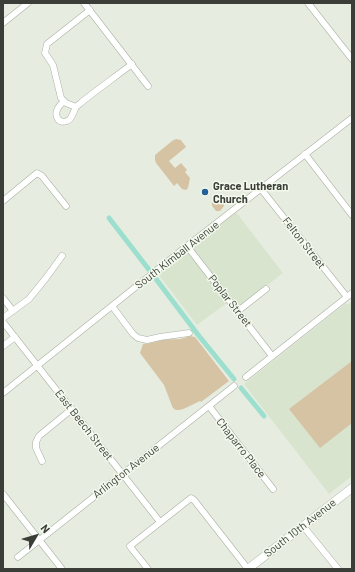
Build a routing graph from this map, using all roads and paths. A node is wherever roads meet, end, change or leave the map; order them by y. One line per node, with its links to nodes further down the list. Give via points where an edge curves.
1 (28, 3): 5 (street)
2 (84, 3): 4 (street)
3 (308, 3): 6 (street)
4 (90, 10): 7 (street); 9 (street, via 47,44 45,54 53,65 60,98)
5 (3, 23)
6 (352, 59)
7 (132, 64): 8 (street); 10 (street)
8 (148, 86)
9 (64, 101): 10 (street); 10 (street, via 56,113 58,120 62,122 70,119)
10 (76, 107)
11 (352, 118): 12 (street, South Kimball Avenue)
12 (305, 154): 13 (street, South Kimball Avenue); 16 (street)
13 (261, 189): 17 (street, South Kimball Avenue); 21 (street, Felton Street)
14 (3, 201): 15 (street, via 37,173)
15 (66, 206)
16 (352, 215)
17 (187, 246): 23 (street, South Kimball Avenue); 25 (street, Poplar Street)
18 (62, 256): 24 (street, via 28,299)
19 (266, 289): 25 (street)
20 (352, 293): 21 (street)
21 (347, 297): 31 (street)
22 (3, 298): 24 (street)
23 (112, 306): 28 (street, via 138,338 147,340); 32 (street, South Kimball Avenue)
24 (13, 311): 26 (street)
25 (238, 311): 31 (street, Poplar Street)
26 (3, 318)
27 (3, 322): 29 (street, East Beech Street)
28 (189, 333)
29 (15, 337): 30 (street); 32 (street, East Beech Street)
30 (3, 346)
31 (272, 356): 33 (street)
32 (38, 366): 35 (street, South Kimball Avenue); 37 (street, East Beech Street)
33 (246, 377)
34 (234, 386): 36 (street, Arlington Avenue)
35 (3, 393)
36 (208, 406): 39 (street, Arlington Avenue); 41 (street, Chaparro Place)
37 (72, 409): 38 (street, via 39,436 36,448); 39 (street, East Beech Street)
38 (42, 461)
39 (123, 474): 43 (street, East Beech Street); 45 (street, Arlington Avenue)
40 (352, 488): 44 (main road, South 10th Avenue)
41 (273, 489)
42 (3, 494): 45 (street)
43 (160, 522): 48 (street, via 130,546); 49 (street, via 191,498)
44 (303, 526): 49 (main road, South 10th Avenue); 50 (street)
45 (39, 540): 46 (street, Arlington Avenue); 47 (street)
46 (18, 557)
47 (62, 569)
48 (148, 569)
49 (248, 569)
50 (338, 569)

